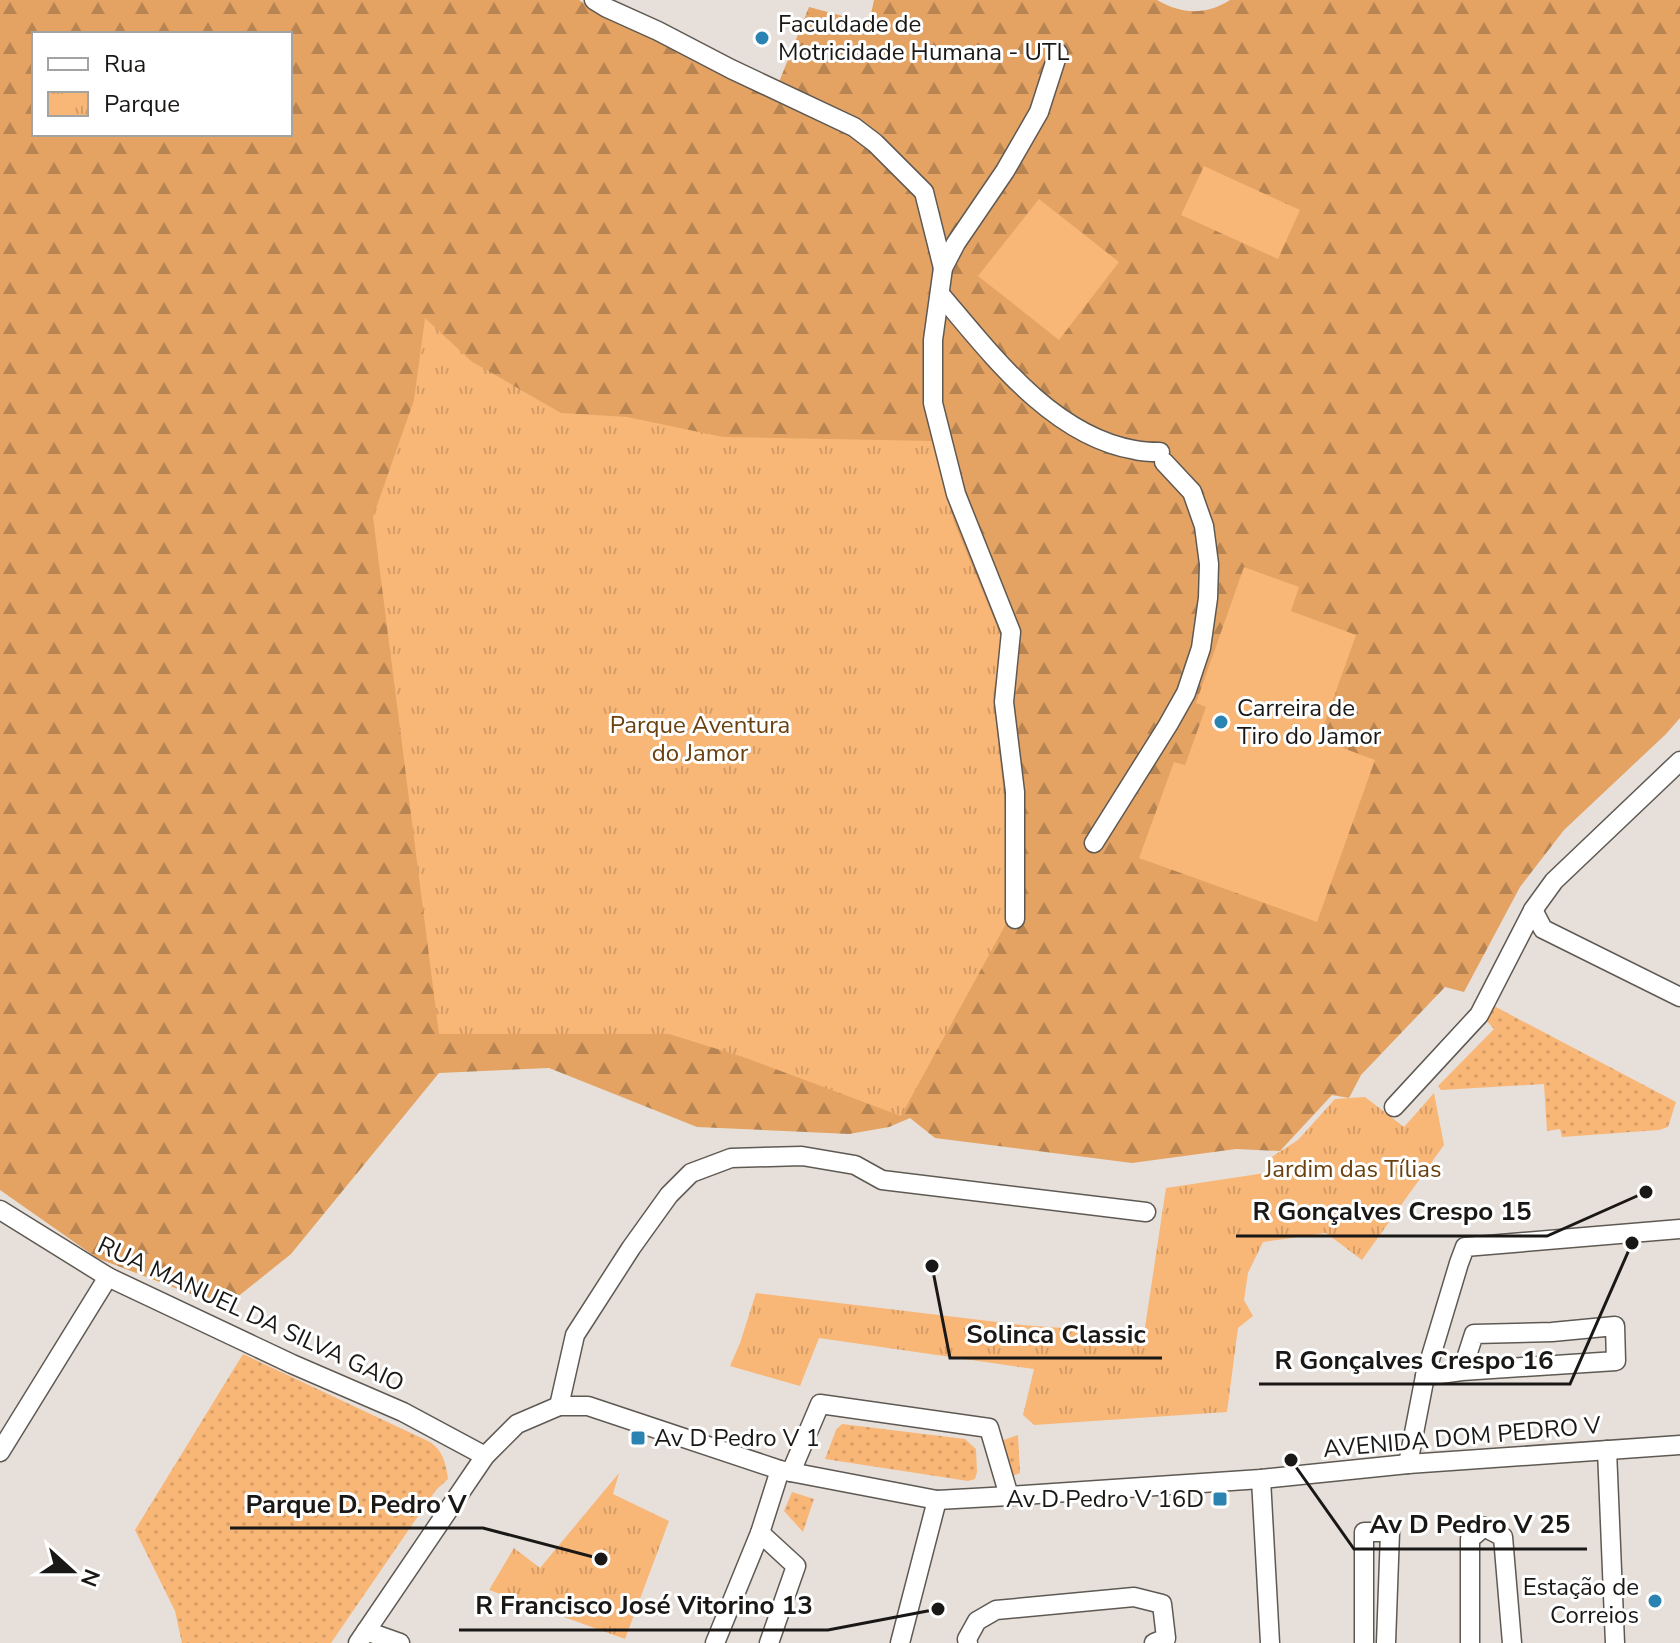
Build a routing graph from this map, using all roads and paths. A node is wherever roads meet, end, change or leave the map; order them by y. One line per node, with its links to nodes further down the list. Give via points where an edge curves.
1 (594, 0): 3 (street, via 854,127 875,143 924,192)
2 (1058, 53): 3 (street, via 1039,112)
3 (943, 268): 4 (street)
4 (940, 294): 6 (street, via 1042,405 1109,443 1162,457 1192,492 1204,526 1208,598 1201,648 1186,693); 8 (street, via 933,340 933,403 956,494 1011,632 1004,702 1015,792)
5 (1680, 761): 7 (street, via 1554,881)
6 (1094, 843)
7 (1533, 910): 9 (street, via 1543,929); 10 (street, via 1479,1015)
8 (1015, 919)
9 (1680, 997)
10 (1394, 1107)
11 (0, 1210): 14 (street, RUA MANUEL DA SILVA GAIO)
12 (1146, 1212): 17 (street, via 882,1180 855,1165 802,1156 731,1158 691,1173 631,1248 575,1335)
13 (1676, 1229): 16 (street, via 1465,1247)
14 (108, 1277): 20 (street); 21 (street, RUA MANUEL DA SILVA GAIO, via 403,1412)
15 (1462, 1371): 15 (street, via 1616,1361 1615,1326 1474,1334); 16 (street)
16 (1425, 1376): 22 (street)
17 (559, 1406): 21 (street, via 517,1424); 23 (street, AVENIDA DOM PEDRO V, via 588,1406)
18 (1680, 1445): 19 (street, AVENIDA DOM PEDRO V)
19 (1607, 1450): 22 (street, AVENIDA DOM PEDRO V); 40 (street)
20 (0, 1452)
21 (485, 1456): 28 (street)
22 (1408, 1464): 24 (street, AVENIDA DOM PEDRO V)
23 (786, 1471): 25 (street, via 820,1404 989,1428); 26 (street, AVENIDA DOM PEDRO V); 27 (street)
24 (1261, 1479): 25 (street, AVENIDA DOM PEDRO V); 35 (street)
25 (1009, 1496): 26 (street, AVENIDA DOM PEDRO V)
26 (937, 1500): 32 (street)
27 (760, 1533): 30 (street); 31 (street, via 796,1566)
28 (362, 1637): 29 (street)
29 (400, 1643)
30 (715, 1643)
31 (769, 1643)
32 (900, 1643)
33 (968, 1643): 34 (street, via 977,1621 996,1610 1134,1597 1162,1604 1166,1638)
34 (1154, 1643)
35 (1270, 1643)
36 (1364, 1643): 37 (street, via 1364,1532 1390,1532)
37 (1386, 1643)
38 (1470, 1643): 39 (street, via 1470,1539 1484,1527 1503,1537)
39 (1512, 1643)
40 (1615, 1643)

